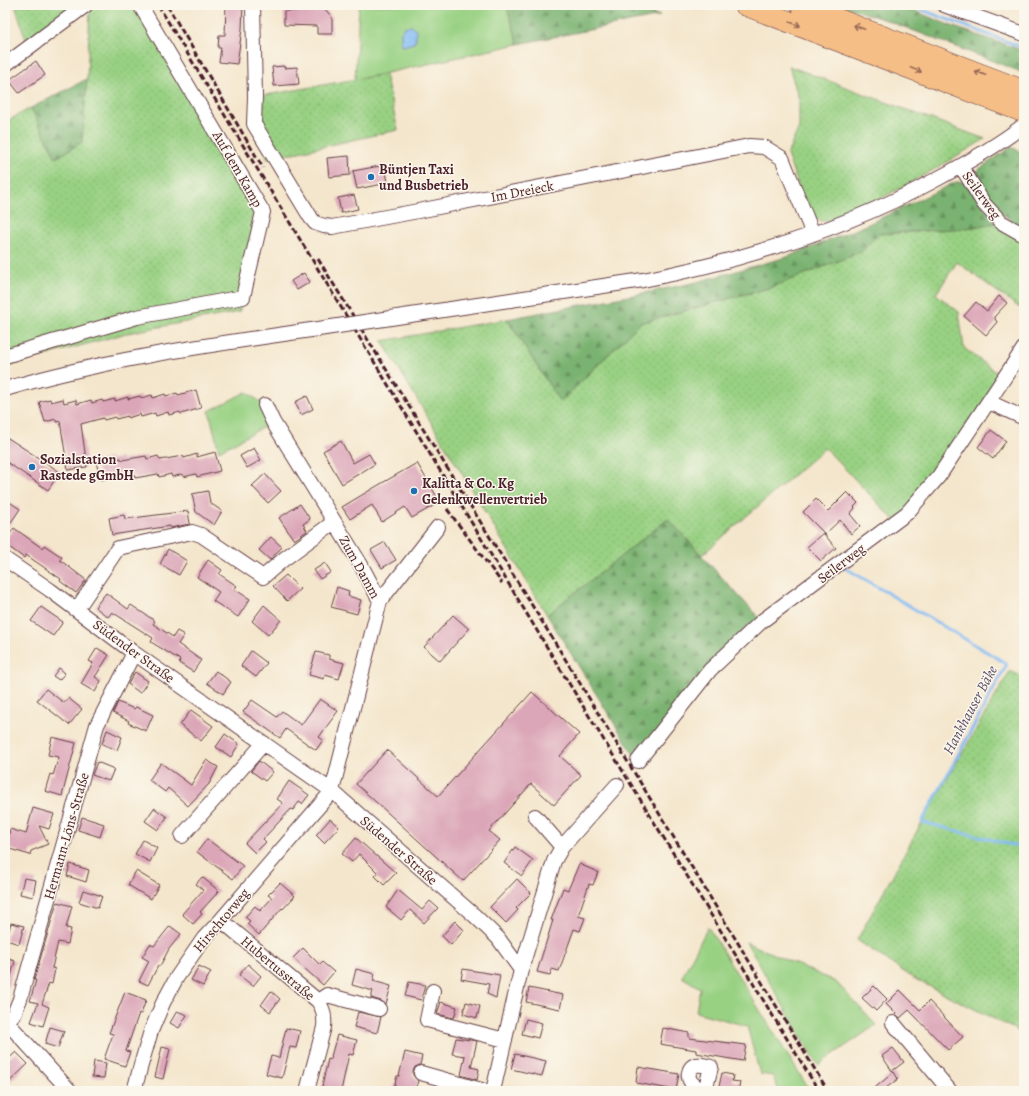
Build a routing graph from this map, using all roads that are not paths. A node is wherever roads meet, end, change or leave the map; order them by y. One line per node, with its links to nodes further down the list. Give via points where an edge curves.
1 (86, 5): 8 (street)
2 (140, 5): 16 (street, Auf dem Kamp, via 263,212 243,297 137,317)
3 (253, 5): 13 (street, Im Dreieck, via 254,124 315,223 332,226 406,214 749,146 764,147 782,158)
4 (745, 5): 10 (highway, one-way to 10)
5 (801, 5): 9 (highway, one-way to 5)
6 (944, 5): 7 (street)
7 (1024, 34)
8 (5, 65)
9 (1020, 89)
10 (1024, 112)
11 (1024, 125): 12 (street)
12 (961, 166): 13 (street, via 891,202); 14 (street, Seilerweg, via 984,204 1001,222)
13 (813, 234): 17 (street, bridge, via 769,250 683,272 136,357)
14 (1024, 234)
15 (1024, 348): 18 (street, Seilerweg)
16 (5, 356)
17 (5, 389)
18 (989, 402): 20 (street); 28 (street, Seilerweg, via 939,476 907,513 762,621 742,639 710,670)
19 (265, 406): 21 (street, Zum Damm)
20 (1024, 418)
21 (334, 522): 24 (street, Zum Damm); 25 (street, via 263,577 192,532 118,548)
22 (438, 528): 24 (street)
23 (5, 559): 25 (street, Südender Straße)
24 (380, 601): 30 (street, Zum Damm)
25 (76, 609): 26 (street, Südender Straße)
26 (134, 653): 27 (street, Südender Straße); 39 (street, Hermann-Löns-Straße, via 97,725 20,999 14,1014)
27 (264, 743): 30 (street, Südender Straße); 32 (street)
28 (638, 761)
29 (617, 785): 33 (street)
30 (332, 791): 34 (street, Hirschtorweg); 35 (street, Südender Straße, via 498,938)
31 (535, 816): 33 (street)
32 (182, 836)
33 (562, 847): 35 (street, via 554,861)
34 (221, 920): 37 (street, Hubertusstraße); 44 (street, Hirschtorweg, via 204,938 177,977 163,1003 151,1031)
35 (521, 970): 41 (street)
36 (433, 991): 41 (street, via 427,1020)
37 (318, 1001): 38 (street, via 327,995); 45 (street, Hubertusstraße, via 325,1020)
38 (379, 1009)
39 (6, 1021): 43 (street)
40 (893, 1023): 50 (street)
41 (504, 1040): 47 (street)
42 (420, 1073): 46 (street)
43 (70, 1091)
44 (134, 1091)
45 (307, 1091)
46 (485, 1091)
47 (492, 1091)
48 (701, 1091): 49 (street, via 688,1076 690,1068 702,1064 711,1067)
49 (705, 1091)
50 (950, 1091)

